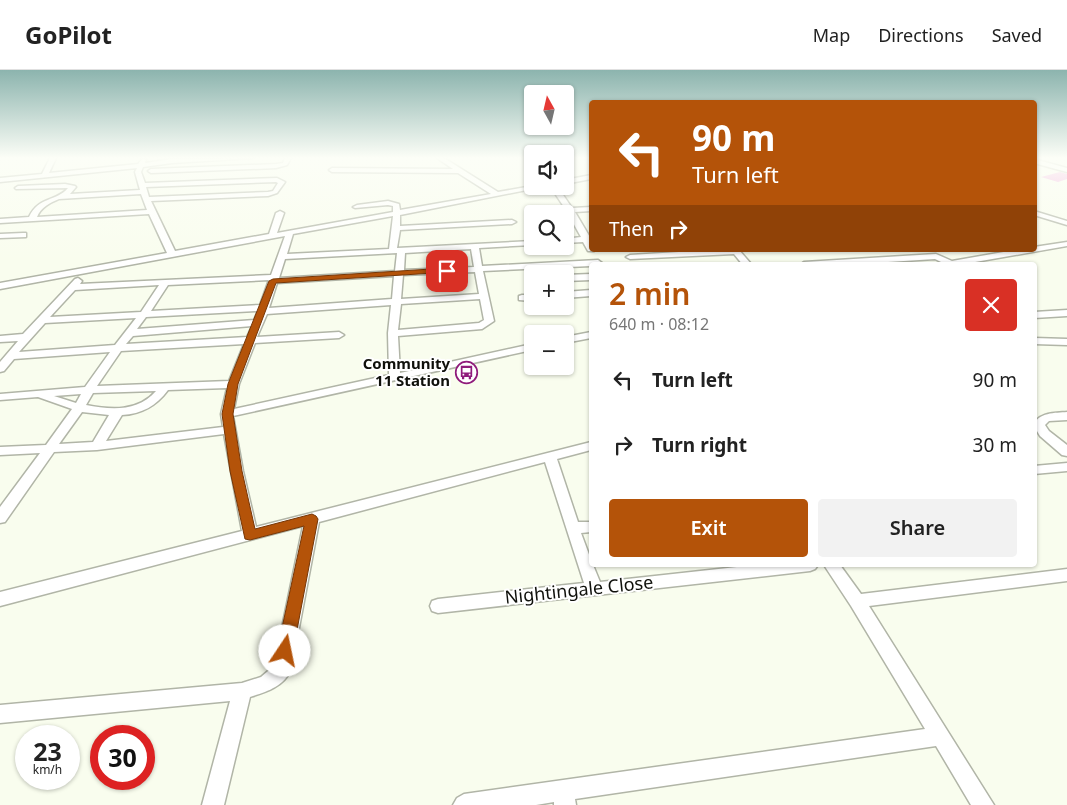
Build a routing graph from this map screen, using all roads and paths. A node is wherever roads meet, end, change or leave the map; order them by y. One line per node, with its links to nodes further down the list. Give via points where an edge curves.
1 (69, 192): 9 (street)
2 (138, 192): 9 (street)
3 (144, 192): 13 (street)
4 (163, 192): 5 (street)
5 (274, 192)
6 (493, 192): 8 (street)
7 (512, 192): 8 (street)
8 (498, 195): 16 (street)
9 (64, 196): 19 (street, via 46,202)
10 (357, 207): 16 (street, via 388,203 398,205)
11 (589, 209): 12 (street)
12 (574, 210)
13 (151, 212): 18 (street); 42 (street)
14 (0, 213): 19 (street)
15 (280, 213): 29 (street)
16 (397, 213): 25 (street); 26 (street)
17 (1037, 214): 24 (street)
18 (96, 216): 19 (street); 22 (street)
19 (33, 217): 21 (street)
20 (574, 217): 30 (street)
21 (0, 221)
22 (90, 222)
23 (512, 222): 25 (street)
24 (1067, 223)
25 (396, 228): 36 (street)
26 (290, 233): 29 (street); 46 (street)
27 (0, 236): 28 (street)
28 (23, 236)
29 (272, 236): 42 (street)
30 (587, 239): 31 (street); 32 (street)
31 (574, 240)
32 (589, 244)
33 (1067, 244): 35 (street)
34 (474, 245): 36 (street); 37 (street); 53 (street)
35 (1037, 249)
36 (397, 250): 46 (street); 55 (street)
37 (524, 251)
38 (705, 252): 47 (street)
39 (737, 252): 49 (street)
40 (929, 252): 45 (street)
41 (1017, 252): 52 (street)
42 (172, 254): 54 (street)
43 (524, 255): 53 (street)
44 (549, 255): 48 (street)
45 (936, 256): 50 (street); 51 (street)
46 (282, 257): 58 (street)
47 (630, 257)
48 (589, 262)
49 (745, 262)
50 (848, 262)
51 (945, 262)
52 (960, 262)
53 (479, 269): 55 (street); 64 (street)
54 (88, 270): 60 (street); 61 (street)
55 (399, 273): 58 (street); 65 (street)
56 (589, 277): 57 (street)
57 (574, 278)
58 (274, 279): 59 (street); 66 (street)
59 (165, 283): 61 (street); 68 (street)
60 (0, 286)
61 (73, 287): 70 (street)
62 (589, 293): 63 (street)
63 (574, 294)
64 (484, 296): 65 (street); 73 (street, via 487,324)
65 (396, 301): 66 (street); 73 (street)
66 (263, 309): 68 (street); 71 (street)
67 (1067, 313): 69 (street)
68 (144, 314): 70 (street); 72 (street)
69 (1037, 315)
70 (43, 320): 77 (street)
71 (258, 323): 72 (street); 81 (street)
72 (129, 333): 84 (street)
73 (393, 333): 88 (street)
74 (1037, 333): 80 (street)
75 (589, 334): 78 (street)
76 (339, 335): 81 (street)
77 (26, 337): 79 (street); 86 (street)
78 (574, 338)
79 (0, 339)
80 (1046, 340): 82 (street); 83 (street)
81 (251, 341): 84 (street); 89 (street)
82 (1037, 341)
83 (1067, 342)
84 (117, 348): 86 (street); 91 (street)
85 (524, 350): 88 (street)
86 (8, 354): 87 (street)
87 (0, 369)
88 (395, 377): 96 (street)
89 (233, 384): 90 (street); 96 (street)
90 (164, 387): 91 (street); 95 (street, via 149,404)
91 (90, 390): 92 (street); 94 (street)
92 (40, 394): 93 (street); 94 (street)
93 (0, 397)
94 (78, 409): 95 (street); 100 (street)
95 (118, 411): 99 (street)
96 (228, 414): 98 (street)
97 (1067, 416): 103 (street, via 1046,418 1039,424 1044,433)
98 (229, 430): 99 (street); 111 (street)
99 (97, 446): 100 (street)
100 (51, 447): 102 (street); 107 (street)
101 (589, 447): 104 (street)
102 (0, 451)
103 (1067, 452)
104 (550, 458): 108 (street); 110 (street)
105 (1067, 467): 106 (street)
106 (1037, 470)
107 (0, 518)
108 (312, 519): 111 (street); 119 (street, via 282,670 266,684)
109 (589, 527): 110 (street)
110 (572, 528): 115 (street)
111 (250, 535): 116 (street)
112 (791, 567): 115 (street, Nightingale Close)
113 (833, 567): 117 (street)
114 (1067, 575): 117 (street)
115 (594, 588): 118 (street, Nightingale Close)
116 (0, 599)
117 (857, 601): 121 (street)
118 (438, 606)
119 (242, 691): 120 (street); 123 (street)
120 (0, 714)
121 (939, 736): 122 (street); 125 (street)
122 (564, 798): 124 (street)
123 (213, 805)
124 (464, 805)
125 (984, 805)

